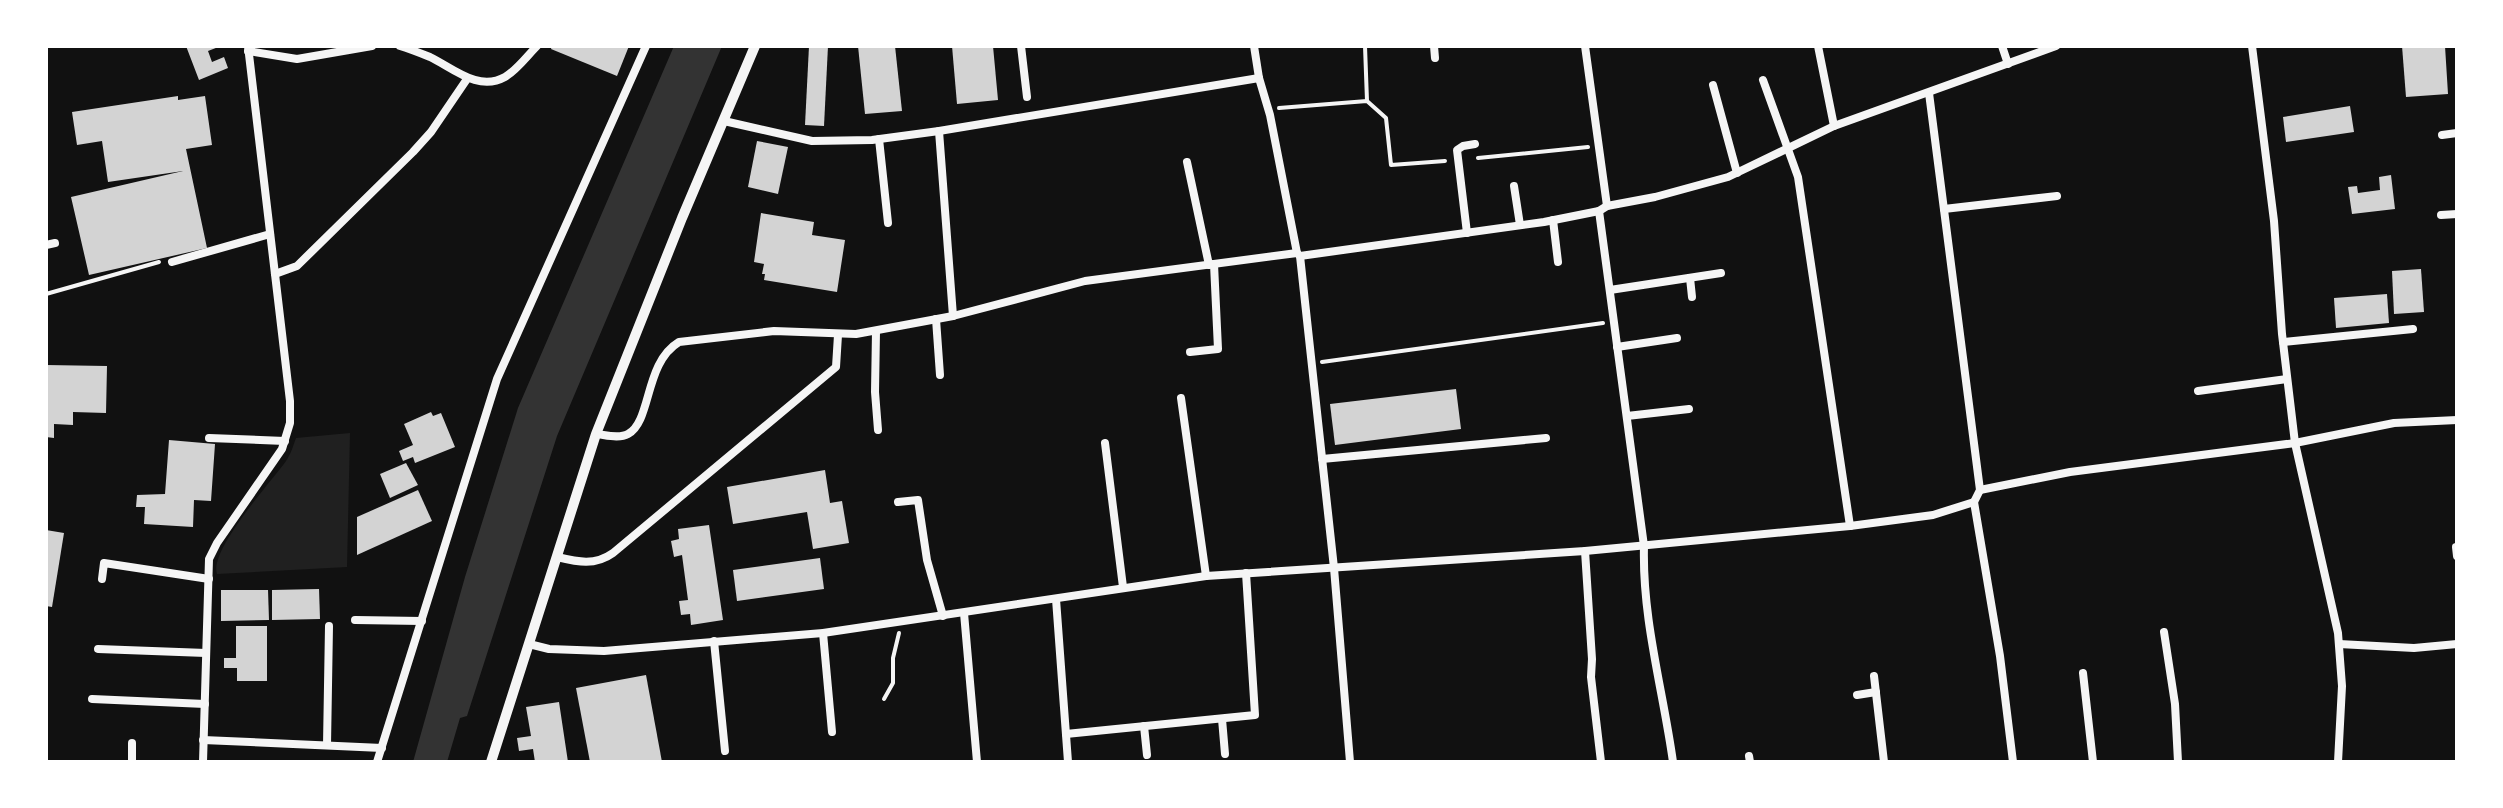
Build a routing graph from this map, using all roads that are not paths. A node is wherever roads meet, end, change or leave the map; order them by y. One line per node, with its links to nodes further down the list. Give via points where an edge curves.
1 (372, 46): 14 (street, via 297,59)
2 (400, 46): 18 (street)
3 (537, 46): 18 (street, via 501,79)
4 (646, 46): 94 (street, via 497,379)
5 (755, 46): 23 (street)
6 (1021, 46): 22 (street)
7 (1254, 46): 17 (street)
8 (1434, 46): 15 (street)
9 (1585, 46): 35 (street)
10 (1818, 46): 24 (street)
11 (2002, 46): 16 (street)
12 (2056, 46): 16 (street)
13 (2252, 46): 59 (street)
14 (248, 48): 43 (street)
15 (1435, 58)
16 (2008, 64): 21 (street)
17 (1259, 78): 25 (street); 44 (street)
18 (467, 79): 49 (street, via 413,152 297,266)
19 (1763, 80): 30 (street)
20 (1713, 85): 32 (street)
21 (1929, 93): 24 (street); 36 (street)
22 (1027, 97)
23 (724, 121): 28 (street, via 825,142); 70 (street)
24 (1834, 126): 30 (street)
25 (939, 131): 28 (street); 53 (street)
26 (2457, 133): 27 (street)
27 (2442, 135)
28 (879, 139): 40 (street)
29 (1475, 144): 42 (street, via 1457,150)
30 (1787, 148): 32 (street); 80 (street, via 1798,177)
31 (1187, 162): 47 (street)
32 (1737, 173): 35 (street)
33 (1514, 186): 41 (street)
34 (2057, 196): 36 (street)
35 (1603, 209): 39 (street); 51 (street)
36 (1944, 209): 77 (street)
37 (2457, 214): 38 (street)
38 (2441, 215)
39 (1553, 220): 41 (street); 46 (street)
40 (888, 223)
41 (1520, 225): 42 (street)
42 (1467, 233): 44 (street)
43 (270, 234): 45 (street); 49 (street)
44 (1299, 254): 47 (street); 76 (street)
45 (172, 262)
46 (1558, 262)
47 (1212, 264): 53 (street, via 1085,281); 61 (street, via 1218,349)
48 (1721, 273): 50 (street)
49 (275, 274): 73 (street, via 290,401)
50 (1690, 278): 51 (street); 52 (street)
51 (1610, 290): 60 (street)
52 (1692, 297)
53 (953, 316): 54 (street)
54 (936, 319): 56 (street); 62 (street)
55 (2413, 329): 59 (street)
56 (876, 331): 57 (street); 69 (street)
57 (838, 335): 70 (street, via 774,331 679,342 658,364 637,425 627,435); 83 (street, via 836,367 613,553 584,563)
58 (1677, 338): 60 (street)
59 (2283, 342): 63 (street)
60 (1617, 347): 67 (street)
61 (1190, 352)
62 (940, 375)
63 (2287, 379): 64 (street); 75 (street)
64 (2198, 391)
65 (1181, 398): 86 (street)
66 (1689, 409): 67 (street)
67 (1627, 416): 81 (street)
68 (2457, 420): 75 (street, via 2394,423)
69 (878, 430)
70 (596, 434): 83 (street)
71 (209, 438): 73 (street)
72 (1546, 438): 76 (street)
73 (285, 441): 88 (street, via 217,543 209,559)
74 (1105, 443): 89 (street)
75 (2295, 443): 77 (street, via 2070,472); 100 (street)
76 (1322, 459): 84 (street)
77 (1980, 490): 79 (street)
78 (898, 502): 92 (street, via 918,500)
79 (1974, 502): 80 (street, via 1933,515); 131 (street)
80 (1850, 526): 81 (street)
81 (1644, 546): 82 (street); 129 (street, via 1648,617)
82 (1585, 551): 84 (street); 128 (street)
83 (557, 557): 99 (street)
84 (1334, 568): 85 (street); 127 (street)
85 (1246, 573): 86 (street); 110 (street, via 1255,715)
86 (1206, 576): 89 (street)
87 (102, 579): 88 (street, via 104,563)
88 (209, 579): 103 (street)
89 (1123, 587): 90 (street)
90 (1056, 599): 91 (street); 113 (street)
91 (964, 613): 92 (street); 125 (street)
92 (943, 616): 97 (street)
93 (355, 620): 94 (street)
94 (422, 621): 117 (street)
95 (329, 626): 116 (street)
96 (2164, 632): 133 (street)
97 (823, 633): 98 (street); 112 (street)
98 (714, 641): 99 (street, via 604,651); 118 (street)
99 (529, 644): 124 (street)
100 (2339, 644): 101 (street); 134 (street)
101 (2457, 644)
102 (98, 649): 103 (street)
103 (206, 653): 109 (street)
104 (2083, 673): 132 (street)
105 (1874, 676): 106 (street)
106 (1876, 692): 107 (street); 130 (street)
107 (1857, 695)
108 (92, 699): 109 (street)
109 (205, 704): 114 (street)
110 (1222, 719): 111 (street); 119 (street)
111 (1144, 726): 113 (street); 120 (street)
112 (832, 732)
113 (1066, 734): 126 (street)
114 (203, 740): 116 (street); 122 (street)
115 (132, 743): 121 (street)
116 (327, 745): 117 (street)
117 (382, 748): 123 (street)
118 (725, 751)
119 (1225, 754)
120 (1147, 755)
121 (132, 762)
122 (203, 762)
123 (377, 762)
124 (491, 762)
125 (977, 762)
126 (1068, 762)
127 (1350, 762)
128 (1601, 762)
129 (1673, 762)
130 (1884, 762)
131 (2013, 762)
132 (2093, 762)
133 (2178, 762)
134 (2338, 762)

